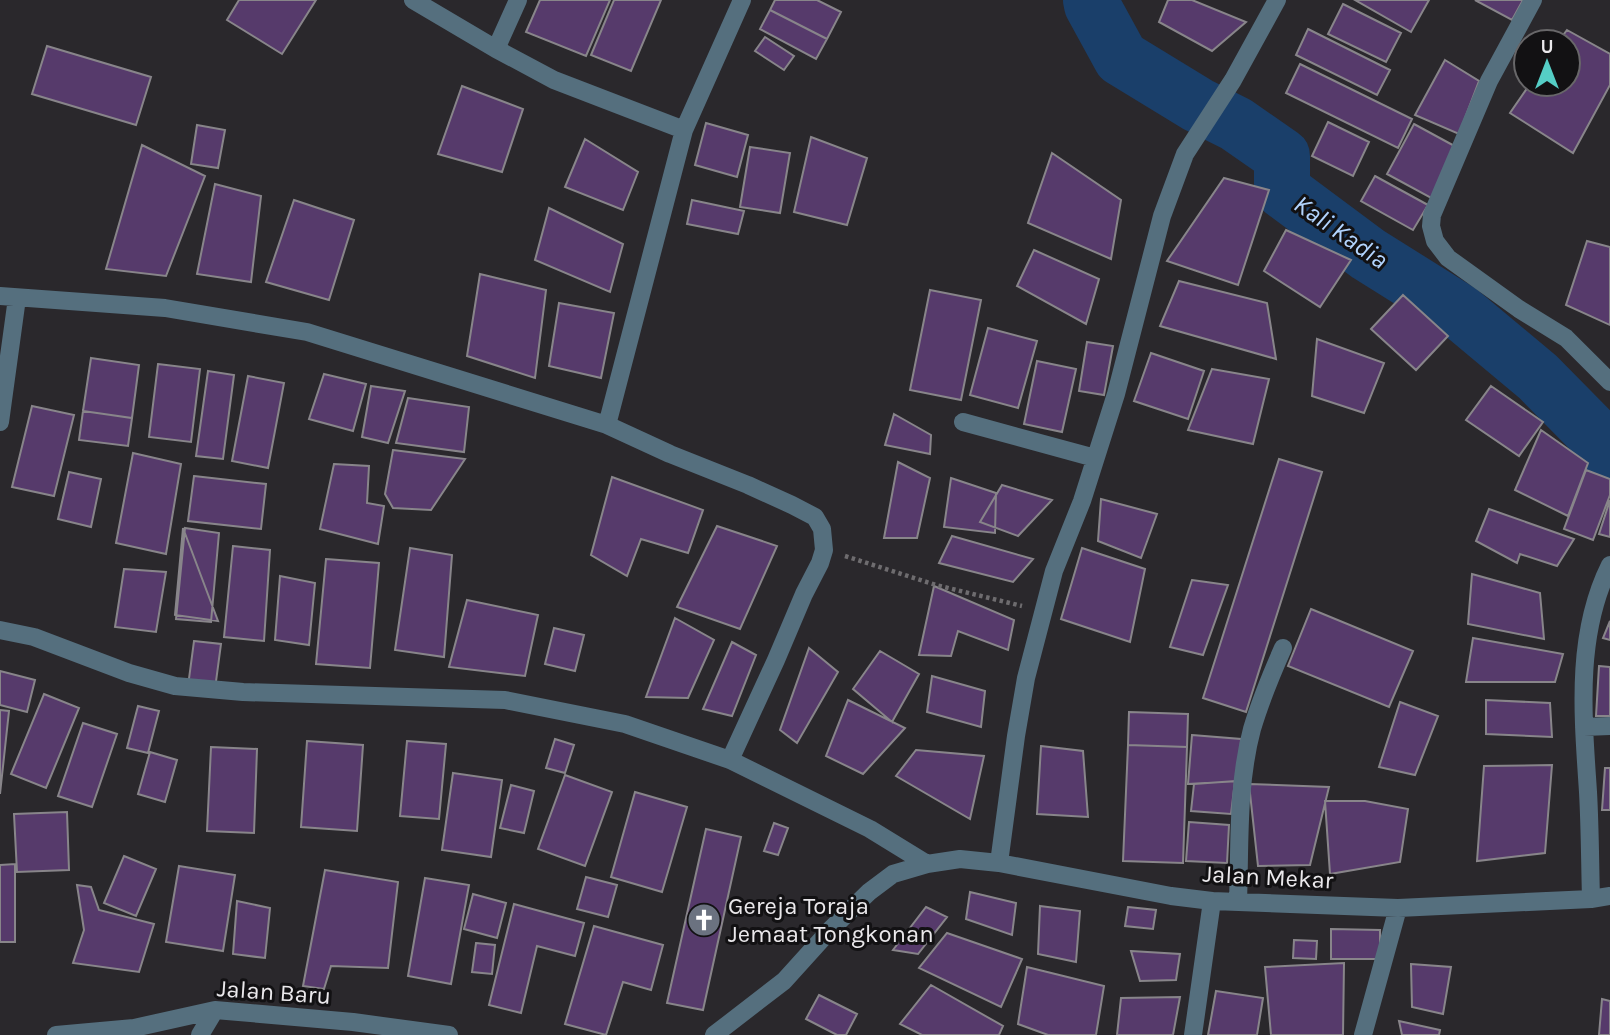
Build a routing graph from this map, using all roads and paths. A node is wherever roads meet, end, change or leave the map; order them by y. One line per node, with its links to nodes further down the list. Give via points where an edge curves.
1 (413, 0): 6 (street)
2 (518, 0): 6 (street)
3 (742, 0): 7 (street)
4 (1277, 0): 13 (street, via 1185,154 1162,216)
5 (1533, 0): 9 (street, via 1489,81 1431,226 1447,258 1566,338)
6 (496, 49): 7 (street, via 554,80)
7 (684, 130): 12 (street)
8 (8, 297): 10 (street); 12 (street, via 165,308 307,332)
9 (1610, 382)
10 (0, 422)
11 (963, 422): 13 (street)
12 (607, 425): 14 (street, via 815,517 822,529)
13 (1095, 458): 16 (street)
14 (824, 550): 16 (path, via 936,585); 21 (street)
15 (1610, 565): 20 (street, via 1587,641)
16 (1044, 611): 22 (street, via 1026,678)
17 (0, 630): 21 (street, via 34,637 175,686 505,700 625,724)
18 (1283, 649): 27 (street, via 1257,714 1247,757)
19 (1610, 726): 20 (street)
20 (1584, 727): 25 (street)
21 (730, 760): 23 (street, via 870,829)
22 (999, 863): 23 (street, Jalan Mekar, via 960,859); 26 (street, Jalan Mekar)
23 (927, 864): 33 (street, via 893,874 869,892 784,981)
24 (1610, 896): 25 (street, Jalan Mekar)
25 (1591, 899): 28 (street, Jalan Mekar)
26 (1213, 901): 27 (street, Jalan Mekar); 34 (street)
27 (1238, 902): 28 (street, Jalan Mekar)
28 (1398, 908): 35 (street)
29 (215, 1010): 30 (street, Jalan Baru, via 134,1028); 31 (street); 32 (street, Jalan Baru)
30 (56, 1035)
31 (200, 1035)
32 (449, 1035)
33 (714, 1035)
34 (1193, 1035)
35 (1363, 1035)

